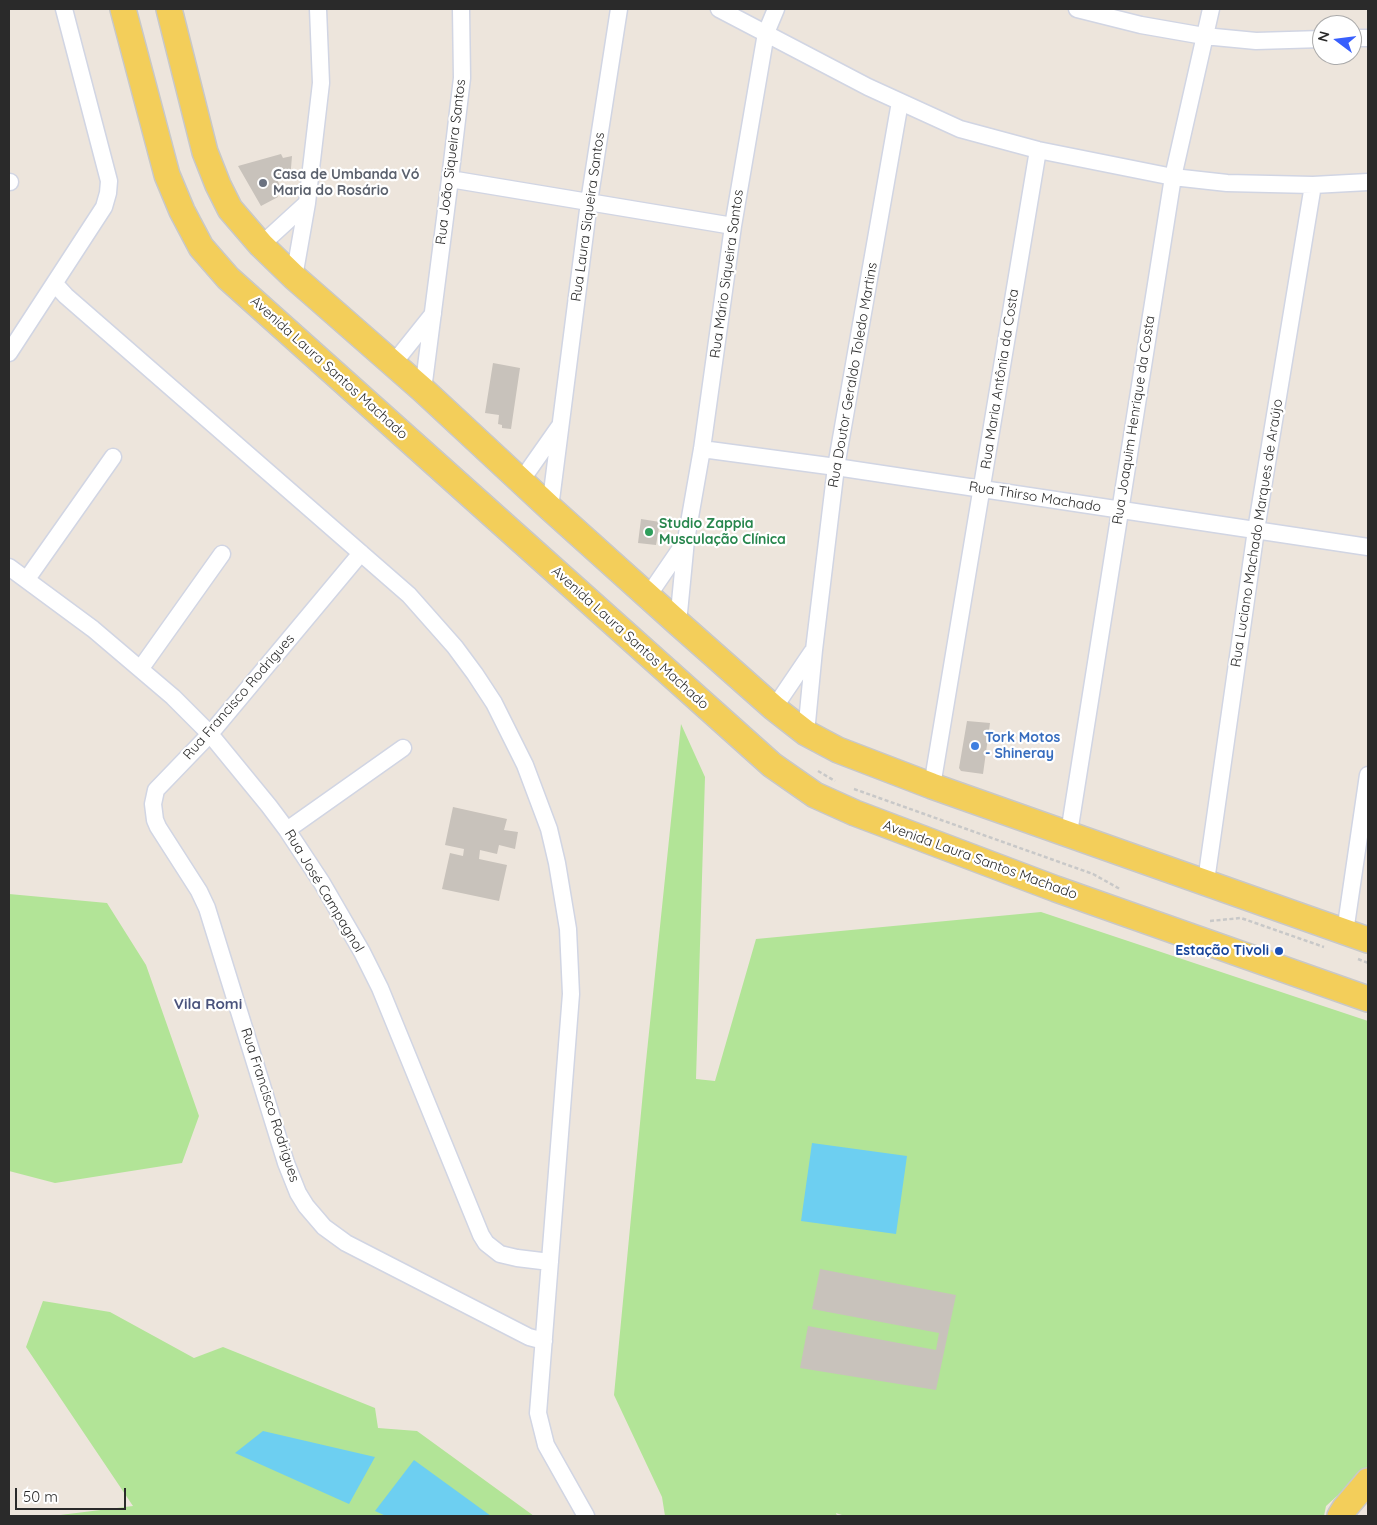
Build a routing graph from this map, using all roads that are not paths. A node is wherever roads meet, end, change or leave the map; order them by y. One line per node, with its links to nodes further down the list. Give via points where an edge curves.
1 (64, 9): 25 (street, via 109,181 104,206)
2 (123, 9): 60 (main road, Avenida Laura Santos Machado, via 167,175 201,247 228,278 772,766 815,796 855,813 1056,889)
3 (170, 9): 23 (main road, via 205,152 230,209)
4 (318, 9): 21 (street, via 321,83)
5 (461, 9): 17 (street, Rua João Siqueira Santos, via 462,78)
6 (618, 9): 20 (street, Rua Laura Siqueira Santos)
7 (719, 9): 11 (street)
8 (776, 9): 11 (street, Rua Mário Siqueira Santos)
9 (1077, 9): 12 (street)
10 (1211, 9): 12 (street, Rua Joaquim Henrique da Costa)
11 (766, 33): 14 (street); 22 (street, Rua Mário Siqueira Santos)
12 (1204, 36): 13 (street, via 1256,41); 16 (street, Rua Joaquim Henrique da Costa)
13 (1312, 39)
14 (900, 102): 15 (street, via 960,130); 33 (street, Rua Doutor Geraldo Toledo Martins)
15 (1038, 150): 16 (street); 35 (street, Rua Maria Antônia da Costa)
16 (1173, 177): 19 (street, via 1226,183); 37 (street, Rua Joaquim Henrique da Costa)
17 (450, 179): 20 (street); 26 (street, Rua João Siqueira Santos)
18 (1368, 182): 19 (street)
19 (1313, 185): 38 (street, Rua Luciano Machado Marques de Araújo)
20 (590, 202): 22 (street); 30 (street, Rua Laura Siqueira Santos)
21 (307, 203): 23 (street); 24 (street)
22 (733, 226): 31 (street, Rua Mário Siqueira Santos)
23 (261, 245): 24 (main road)
24 (294, 277): 28 (main road)
25 (55, 284): 27 (street); 41 (street)
26 (433, 314): 28 (street); 29 (street, Rua João Siqueira Santos)
27 (9, 353)
28 (393, 364): 29 (main road)
29 (423, 390): 34 (main road)
30 (561, 426): 34 (street, Rua Laura Siqueira Santos); 36 (street, Rua Laura Siqueira Santos)
31 (702, 449): 33 (street, Rua Thirso Machado); 39 (street, Rua Mário Siqueira Santos)
32 (113, 457): 44 (street)
33 (836, 467): 35 (street, Rua Thirso Machado); 47 (street, Rua Doutor Geraldo Toledo Martins)
34 (521, 481): 36 (main road)
35 (983, 489): 37 (street, Rua Thirso Machado); 54 (street, Rua Maria Antônia da Costa)
36 (550, 508): 45 (main road)
37 (1119, 510): 38 (street, Rua Thirso Machado); 56 (street, Rua Joaquim Henrique da Costa)
38 (1256, 530): 40 (street, Rua Thirso Machado); 57 (street, Rua Luciano Machado Marques de Araújo)
39 (686, 540): 45 (street, Rua Mário Siqueira Santos); 46 (street, Rua Mário Siqueira Santos)
40 (1368, 547)
41 (361, 553): 51 (street, Rua Francisco Rodrigues); 61 (street, via 433,620 475,674 522,757 549,830 564,897 570,945 571,994)
42 (222, 554): 48 (street)
43 (9, 567): 44 (street, Rua José Campagnol)
44 (27, 579): 48 (street, Rua José Campagnol)
45 (648, 596): 46 (main road)
46 (678, 623): 49 (main road)
47 (814, 650): 49 (street, Rua Doutor Geraldo Toledo Martins); 50 (street, Rua Doutor Geraldo Toledo Martins)
48 (141, 668): 51 (street, Rua José Campagnol)
49 (774, 708): 50 (main road)
50 (806, 733): 54 (main road, via 838,750)
51 (210, 734): 55 (street, Rua José Campagnol); 62 (street, Rua Francisco Rodrigues, via 156,790 153,804 155,820 207,908 298,1193 315,1217 346,1243 529,1337)
52 (403, 748): 55 (street)
53 (1368, 776): 58 (street)
54 (932, 786): 56 (main road)
55 (287, 830): 61 (street, Rua José Campagnol, via 342,917 380,988 481,1235 500,1254)
56 (1068, 833): 57 (main road)
57 (1206, 881): 58 (main road)
58 (1345, 932): 59 (main road)
59 (1368, 940)
60 (1368, 999)
61 (550, 1262): 62 (street)
62 (544, 1341): 64 (street, via 538,1403 542,1434)
63 (1368, 1481): 65 (main road)
64 (586, 1516)
65 (1340, 1516)

